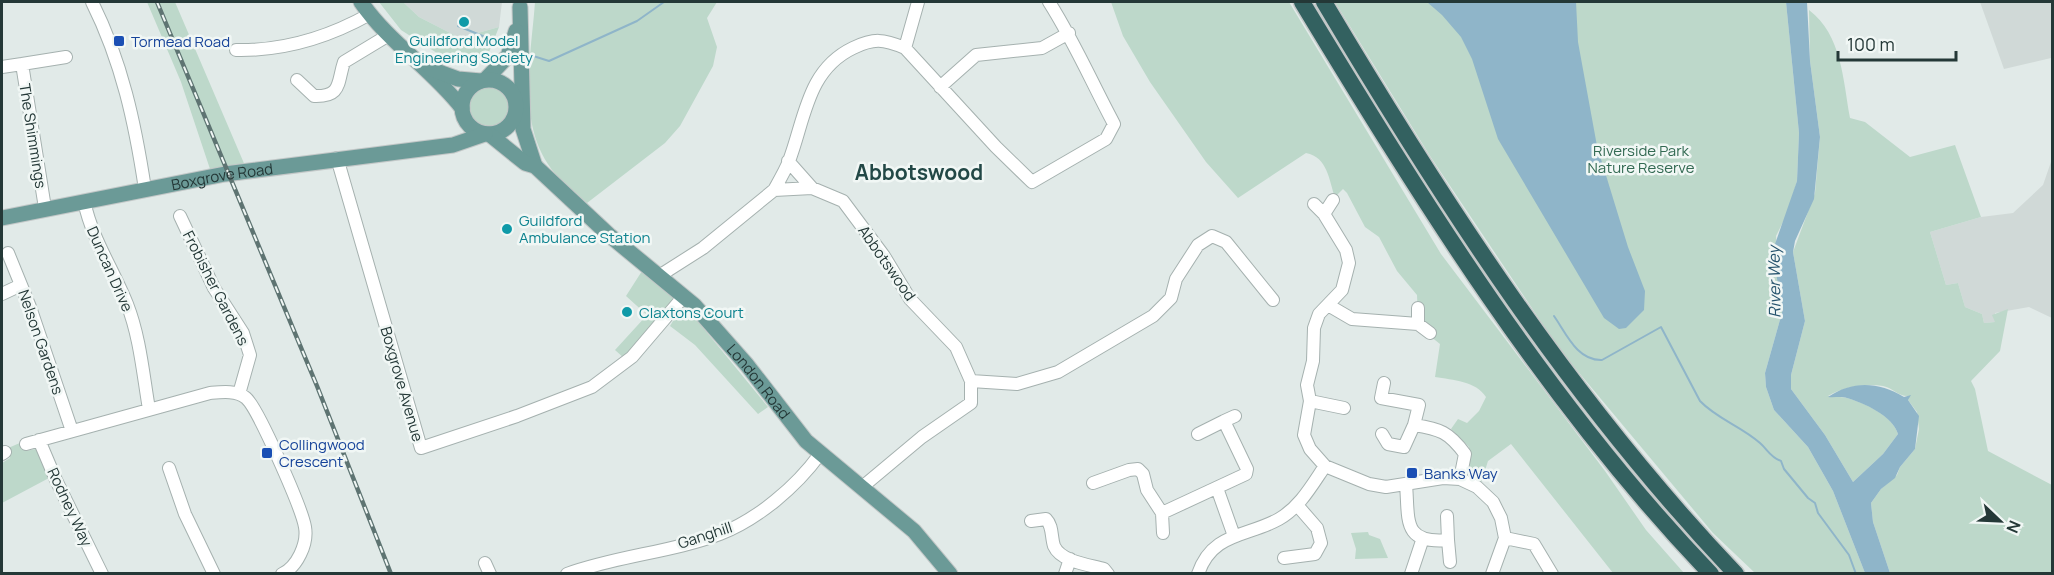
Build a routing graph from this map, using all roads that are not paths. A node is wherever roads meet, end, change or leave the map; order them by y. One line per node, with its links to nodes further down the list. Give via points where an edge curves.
1 (92, 2): 29 (street, via 124,80)
2 (918, 2): 10 (street)
3 (1049, 2): 8 (street)
4 (1302, 2): 91 (highway, via 1408,174 1522,343 1593,438)
5 (1324, 2): 92 (highway, via 1432,176 1541,339 1643,470)
6 (520, 4): 17 (main road, via 512,48 503,63); 19 (main road); 22 (main road)
7 (365, 8): 9 (main road); 11 (street, via 344,28 304,42)
8 (1069, 33): 18 (street, via 1042,48 976,55); 18 (street, via 1114,124 1106,139 1032,182)
9 (387, 36): 14 (main road); 16 (street, via 344,62 334,93 314,96)
10 (905, 48): 18 (street); 26 (street, via 888,41 869,40 826,66 803,112)
11 (236, 50)
12 (66, 57): 13 (street, The Shimmings)
13 (22, 64): 15 (street, The Shimmings); 34 (street, The Shimmings)
14 (426, 66): 17 (main road, via 458,79); 21 (main road)
15 (2, 67)
16 (297, 80)
17 (483, 81): 19 (main road, via 498,82); 21 (main road, via 467,91)
18 (940, 87)
19 (512, 93): 20 (main road)
20 (516, 108): 22 (main road); 23 (main road, via 508,126)
21 (463, 112): 23 (main road, via 474,130); 24 (main road, via 456,132)
22 (523, 129): 27 (main road)
23 (487, 134): 24 (main road, Boxgrove Road, via 453,145); 27 (main road, via 525,163)
24 (442, 144): 25 (main road, Boxgrove Road)
25 (337, 158): 29 (main road, Boxgrove Road); 42 (street, Boxgrove Avenue, via 421,448 592,387 632,357)
26 (788, 162): 28 (street, Abbotswood); 30 (street)
27 (535, 166): 39 (main road, London Road)
28 (812, 188): 30 (street, Abbotswood); 48 (street, Abbotswood, via 843,201 910,299 957,347)
29 (145, 189): 32 (main road, Boxgrove Road)
30 (774, 190): 39 (street, via 703,248)
31 (1333, 200): 35 (street)
32 (84, 201): 34 (main road, Boxgrove Road); 53 (street, Duncan Drive, via 94,237 135,327)
33 (1314, 204): 35 (street)
34 (45, 208): 37 (main road, Boxgrove Road)
35 (1324, 214): 44 (street, via 1346,250 1349,263 1342,290)
36 (180, 216): 50 (street, Frobisher Gardens, via 214,288 243,333 250,355)
37 (2, 218)
38 (8, 254): 40 (street, Nelson Gardens)
39 (659, 276): 42 (main road, London Road)
40 (21, 285): 41 (street); 55 (street, Nelson Gardens)
41 (2, 294)
42 (684, 296): 60 (main road, London Road, via 733,348)
43 (1273, 300): 48 (street, via 1226,242 1212,236 1198,245 1176,279 1171,298 1153,316 1058,372 1017,384)
44 (1328, 304): 46 (street, via 1352,319); 51 (street, via 1314,327 1313,361 1307,385)
45 (1418, 308): 46 (street)
46 (1418, 324): 47 (street)
47 (1430, 333)
48 (971, 381): 66 (street, via 971,403 922,437)
49 (1384, 383): 54 (street, via 1381,398 1419,405)
50 (239, 394): 53 (street, via 210,393); 82 (street, via 252,406 306,529 302,550 290,570)
51 (1310, 400): 52 (street); 61 (street, via 1304,435 1310,450)
52 (1344, 408)
53 (149, 409): 55 (street)
54 (1414, 425): 57 (street, via 1406,446); 63 (street, via 1453,437 1465,454)
55 (72, 431): 58 (street)
56 (1198, 434): 67 (street, via 1230,418 1247,469 1244,477)
57 (1385, 439)
58 (39, 440): 59 (street); 80 (street, Rodney Way)
59 (26, 444)
60 (820, 454): 66 (main road, London Road); 83 (street, Ganghill, via 783,494 747,521 719,535)
61 (1325, 466): 65 (street, via 1369,484); 68 (street)
62 (169, 468): 81 (street, via 185,514)
63 (1460, 479): 65 (street, via 1443,477); 74 (street, via 1477,487 1493,502 1502,518)
64 (1093, 483): 69 (street, via 1138,469)
65 (1406, 484): 76 (street, via 1411,529)
66 (861, 488): 84 (main road, London Road, via 914,531)
67 (1218, 488): 69 (street); 73 (street)
68 (1297, 505): 73 (street, via 1281,518); 77 (street, via 1317,528 1321,543 1315,554)
69 (1162, 513): 72 (street)
70 (1447, 516): 75 (street)
71 (1031, 520): 78 (street, via 1046,519 1055,547)
72 (1163, 533)
73 (1234, 536): 87 (street, via 1219,542 1209,552)
74 (1505, 538): 89 (street); 90 (street, via 1534,544)
75 (1448, 540): 76 (street); 79 (street)
76 (1422, 541): 88 (street)
77 (1284, 558)
78 (1070, 559): 85 (street); 86 (street)
79 (1450, 562)
80 (102, 573)
81 (214, 573)
82 (282, 573)
83 (567, 573)
84 (950, 573)
85 (1065, 573)
86 (1108, 573)
87 (1198, 573)
88 (1411, 573)
89 (1492, 573)
90 (1552, 573)
91 (1711, 573)
92 (1736, 573)

